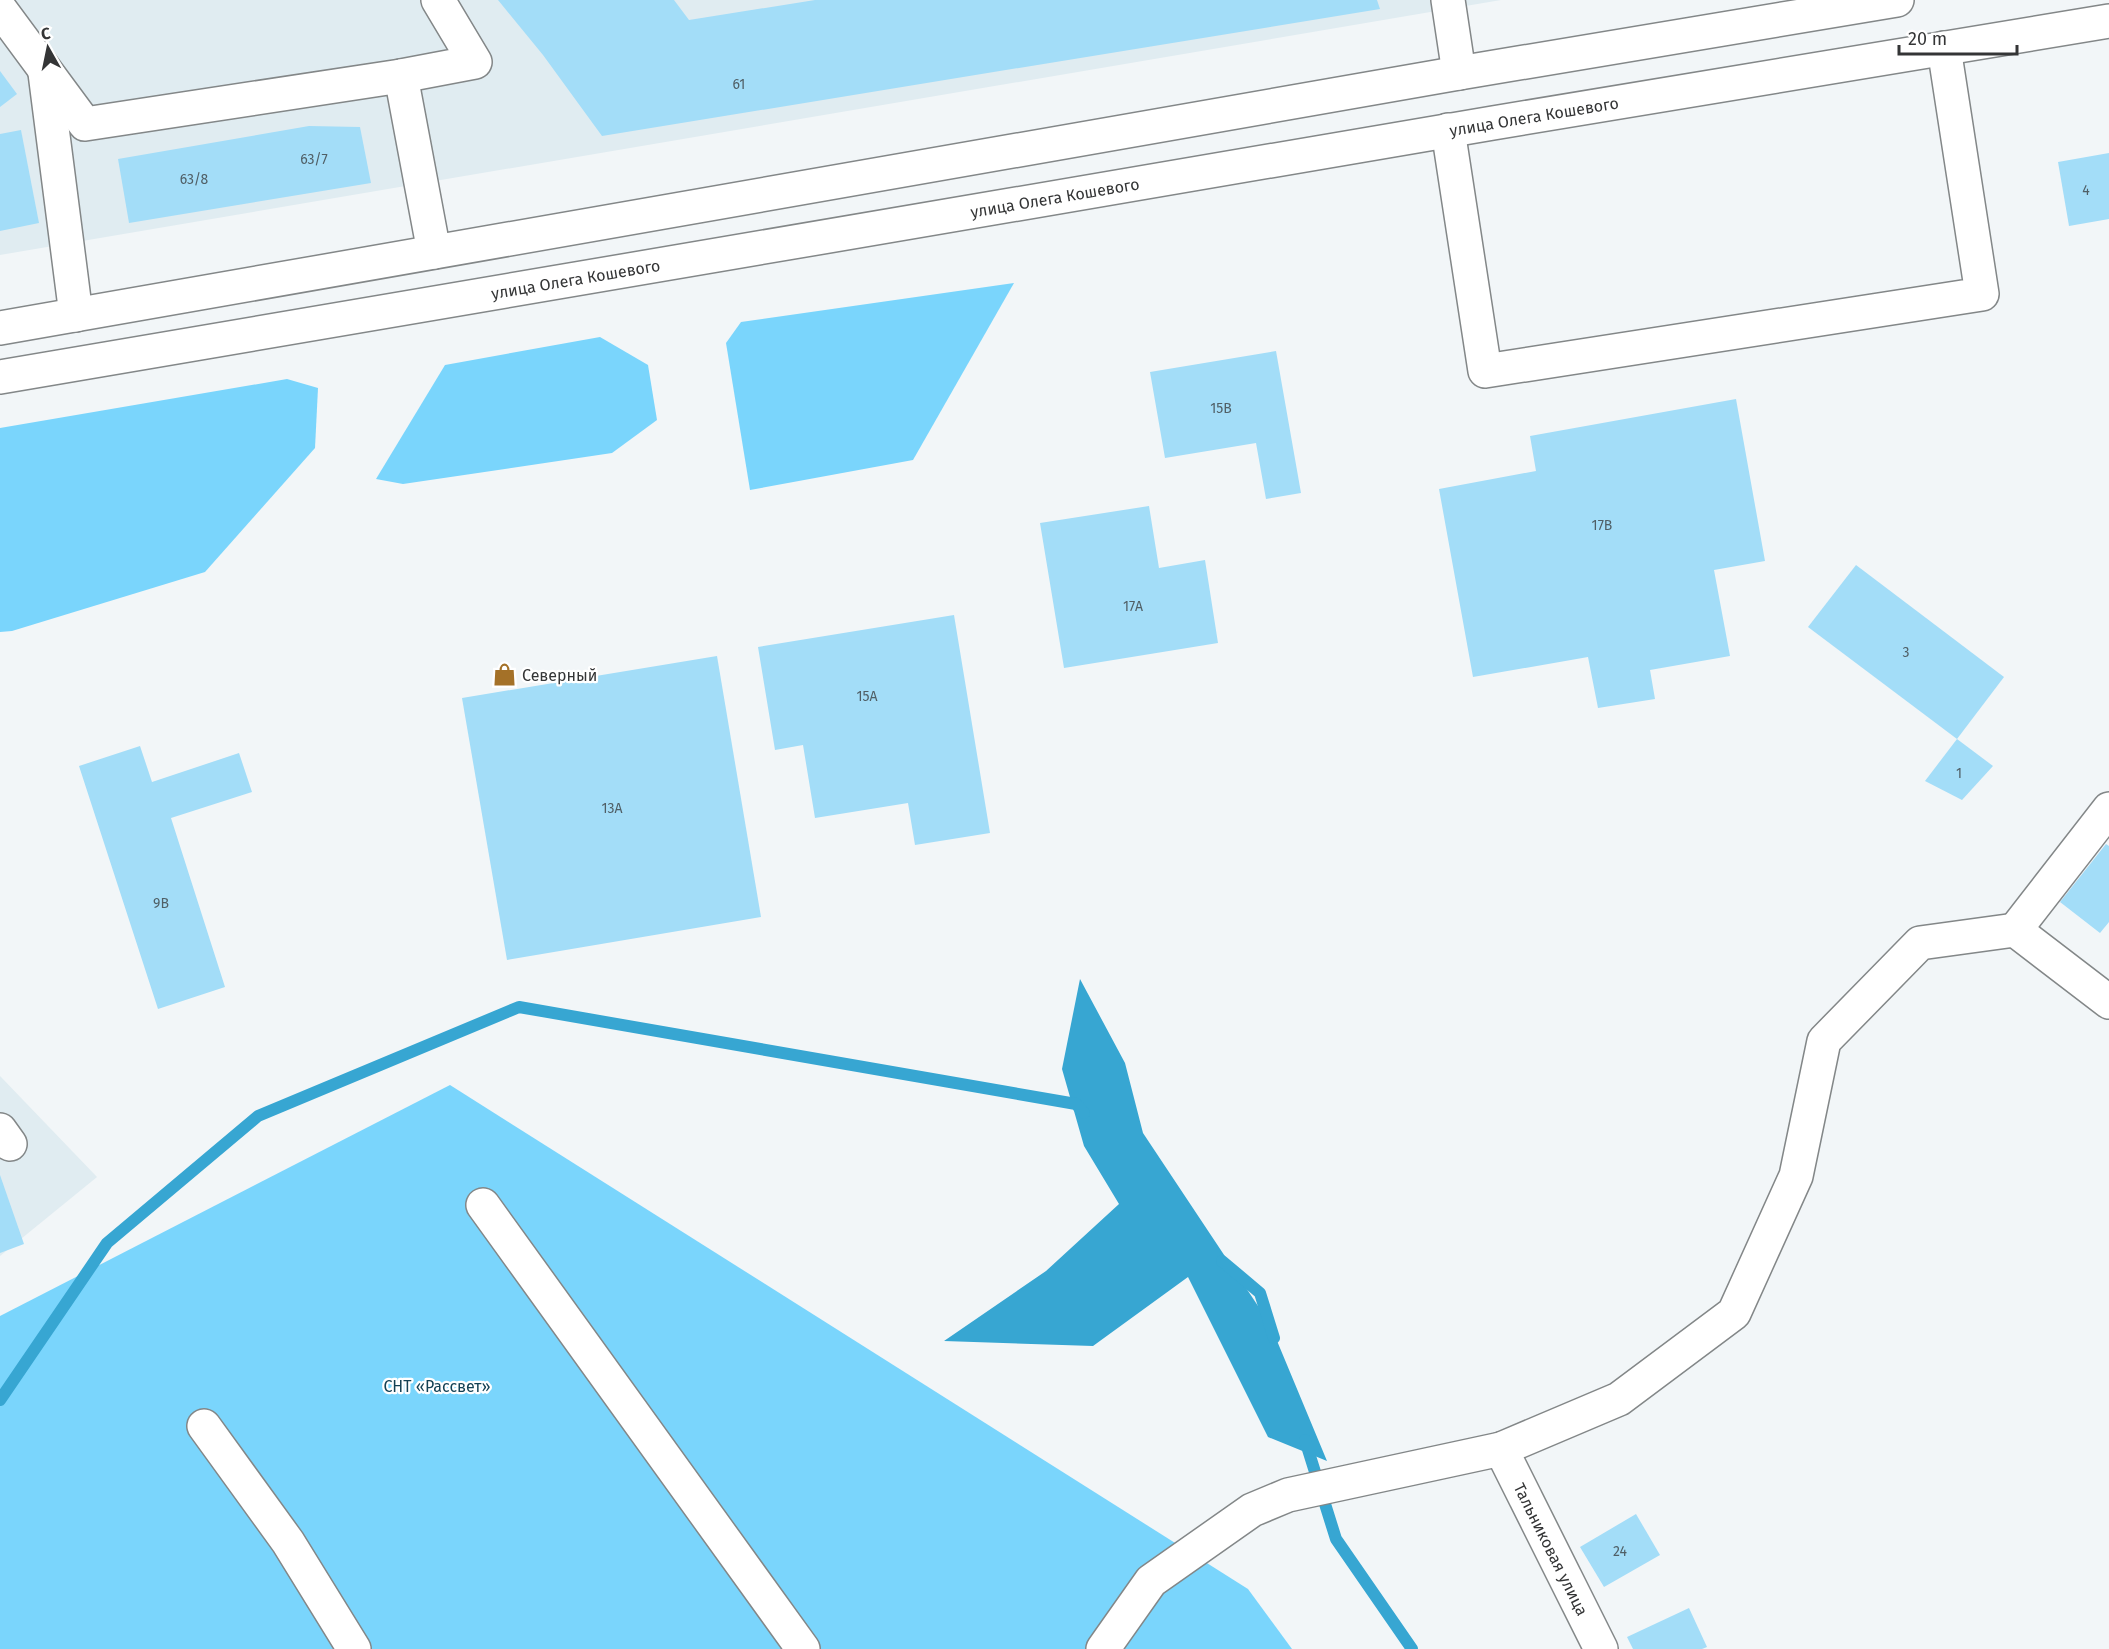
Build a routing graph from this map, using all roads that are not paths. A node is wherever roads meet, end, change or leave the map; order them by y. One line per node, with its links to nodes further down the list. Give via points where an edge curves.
1 (438, 0): 9 (main road, via 476,62)
2 (1448, 0): 8 (main road)
3 (1897, 0): 8 (main road)
4 (0, 9): 7 (main road)
5 (2109, 21): 6 (main road, улица Олега Кошевого)
6 (1944, 48): 10 (main road, улица Олега Кошевого); 10 (main road, via 1982,294 1485,370)
7 (45, 70): 9 (main road, via 85,124); 13 (main road)
8 (1459, 74): 11 (main road)
9 (401, 76): 11 (main road)
10 (1448, 130): 12 (main road, улица Олега Кошевого)
11 (434, 252): 12 (main road); 13 (main road)
12 (443, 303): 15 (main road, улица Олега Кошевого)
13 (76, 315): 14 (main road)
14 (0, 328)
15 (0, 377)
16 (2109, 809): 17 (main road)
17 (2015, 930): 18 (main road); 21 (main road, via 1920,943 1824,1041 1796,1176 1734,1312 1619,1398)
18 (2109, 1002)
19 (483, 1205): 23 (main road)
20 (204, 1426): 22 (main road, via 288,1542)
21 (1501, 1449): 24 (main road, via 1288,1495 1252,1510 1151,1581); 25 (main road, Тальниковая улица)
22 (354, 1649)
23 (803, 1649)
24 (1103, 1649)
25 (1601, 1649)

